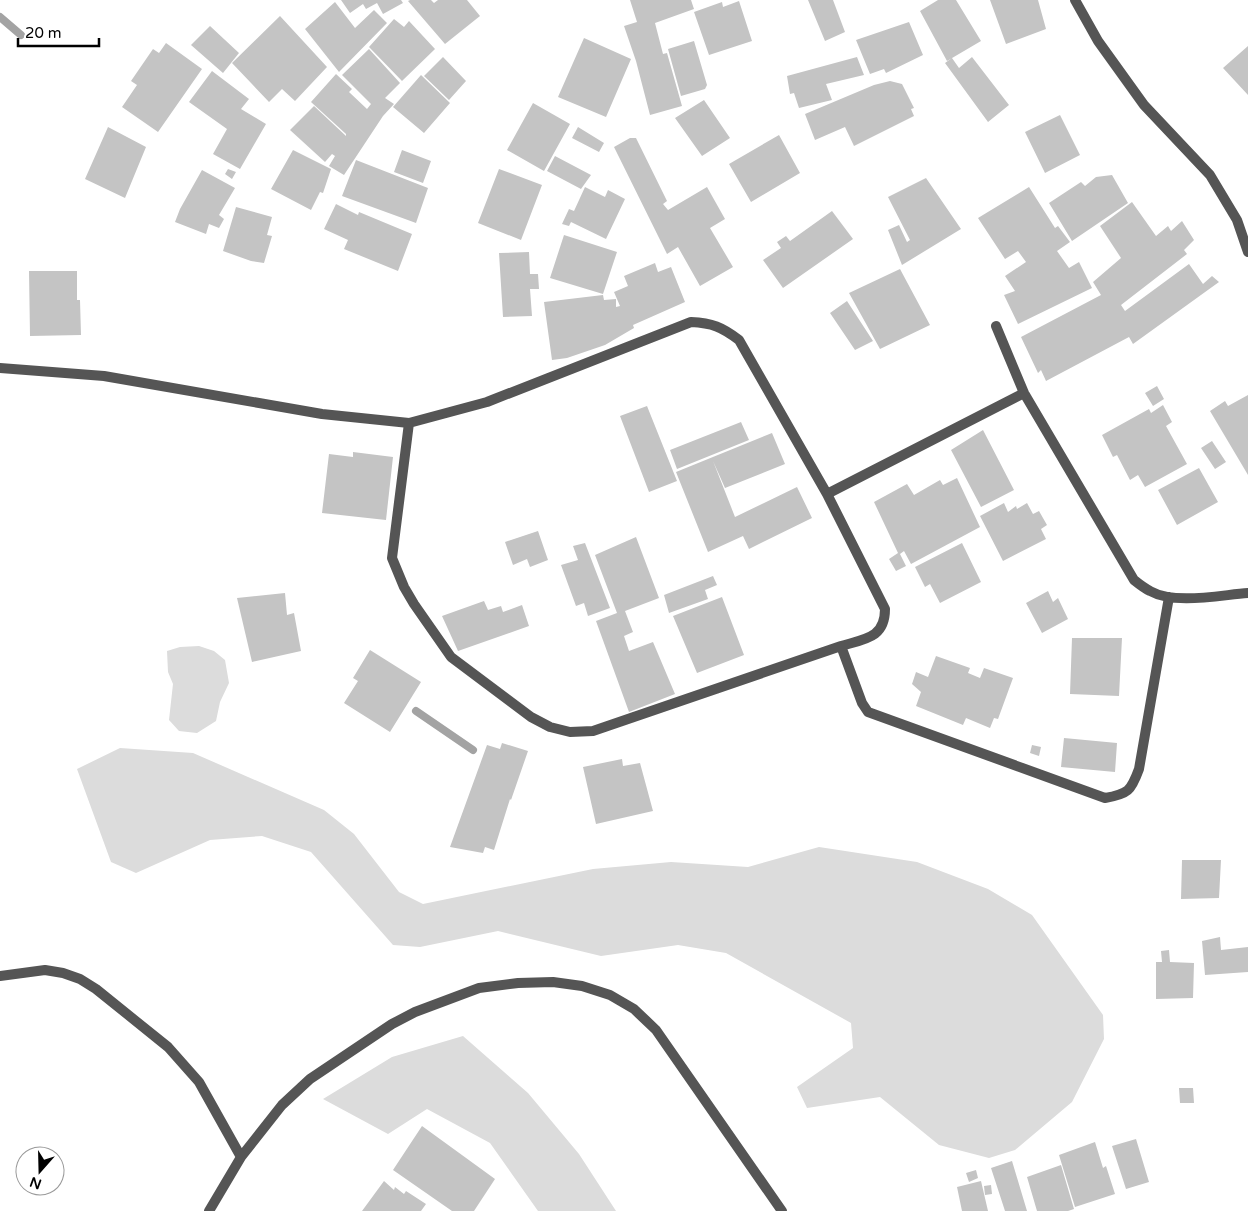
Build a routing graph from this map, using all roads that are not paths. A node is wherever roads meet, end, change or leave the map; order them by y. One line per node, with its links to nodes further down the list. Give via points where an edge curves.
1 (1075, 0): 2 (street, via 1098,40 1144,105 1210,175 1237,220)
2 (1248, 252)
3 (996, 326): 5 (street)
4 (0, 368): 6 (street, via 104,376 322,414)
5 (1024, 393): 7 (street); 9 (street, via 1134,580 1151,592)
6 (409, 423): 7 (street, via 487,402 691,322 709,322 739,340); 10 (street, via 392,558 404,587 451,657 531,717 550,727 570,732 593,730)
7 (827, 494): 10 (street, via 885,609 885,620 872,637)
8 (1248, 593): 9 (street)
9 (1169, 597): 10 (street, via 1139,770 1133,786 1120,795 1106,798 868,712)
10 (842, 646)
11 (0, 976): 12 (street, via 45,970 80,979 96,989 168,1047 199,1082)
12 (241, 1157): 13 (street); 14 (street, via 282,1105 310,1079 392,1024 479,988 553,982 582,986 610,995 634,1009 656,1030)
13 (209, 1211)
14 (782, 1211)

